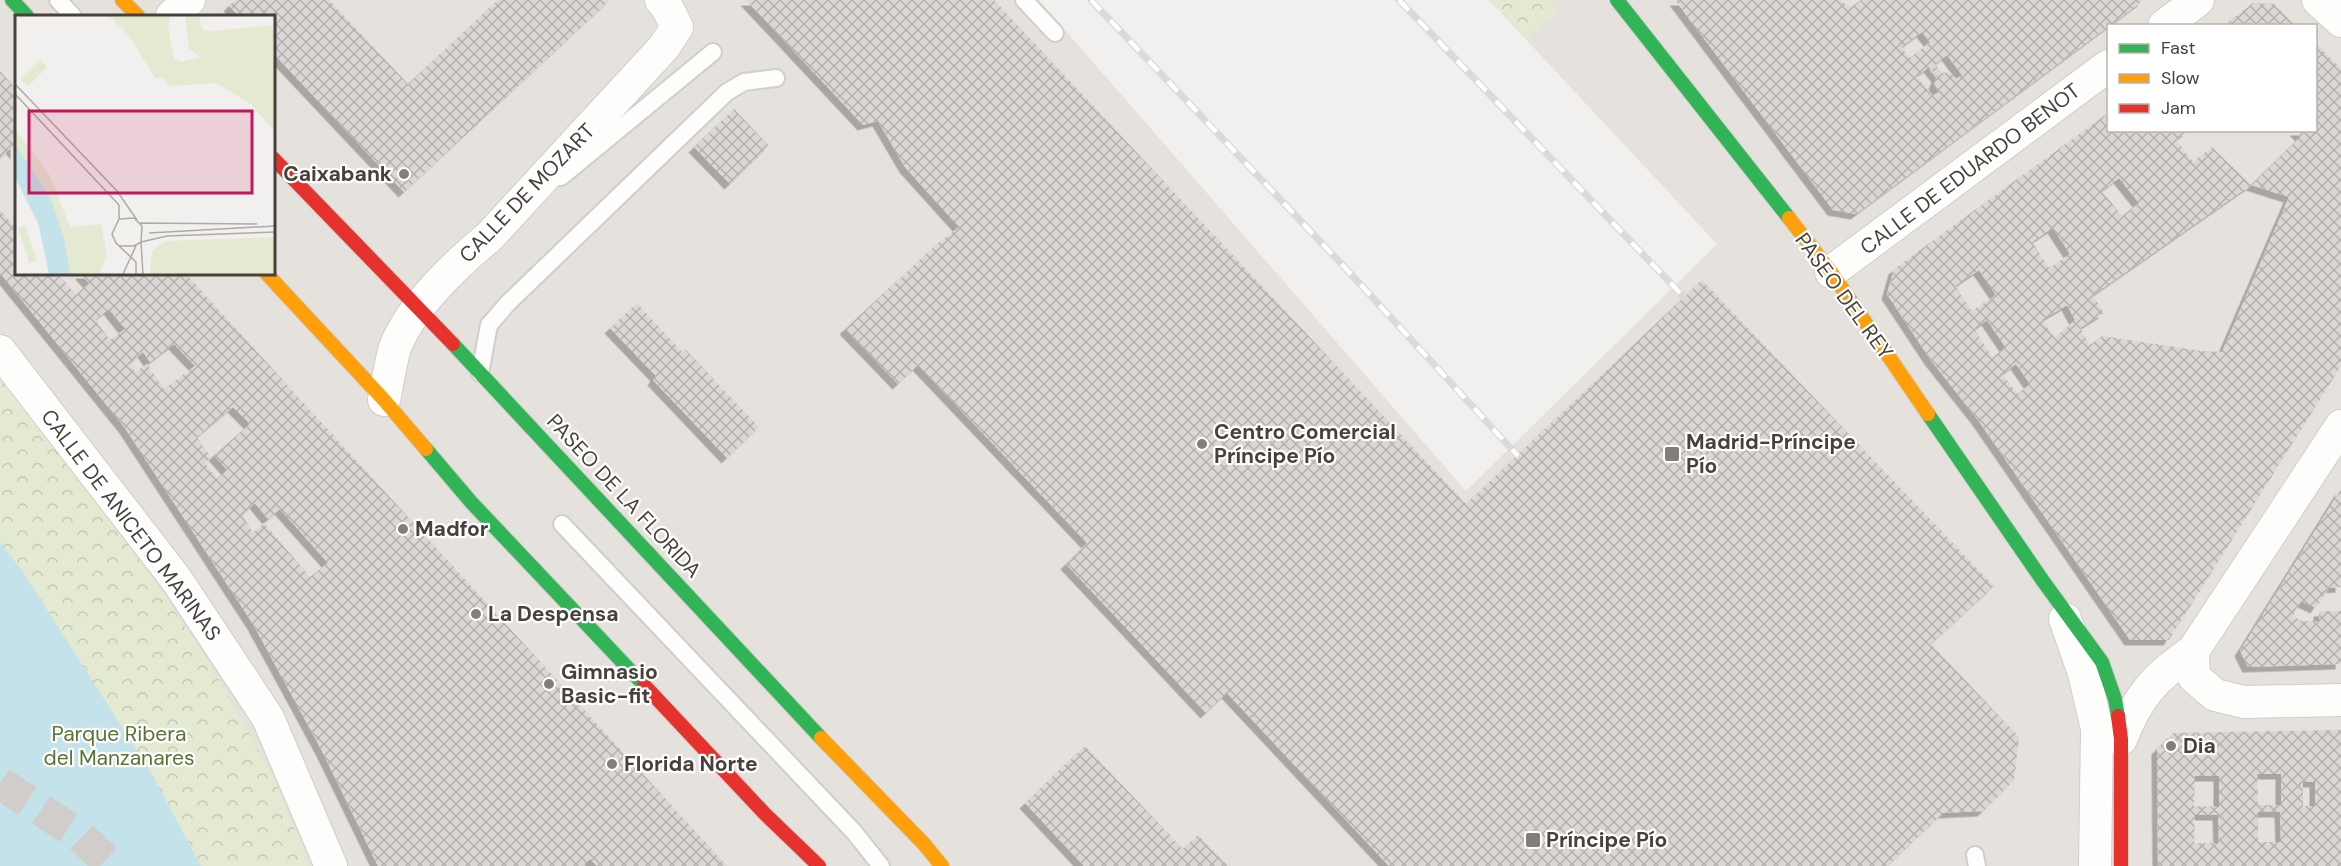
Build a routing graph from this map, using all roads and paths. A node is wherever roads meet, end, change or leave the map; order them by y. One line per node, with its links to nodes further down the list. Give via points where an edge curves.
1 (12, 0): 10 (main road)
2 (58, 0): 11 (lane)
3 (122, 0): 12 (main road)
4 (189, 0): 13 (street)
5 (661, 0): 21 (street, CALLE DE MOZART, via 677,27 664,47)
6 (1024, 0): 16 (lane)
7 (1617, 0): 22 (main road, PASEO DEL REY)
8 (2198, 0): 15 (street)
9 (2318, 0): 14 (street)
10 (26, 15)
11 (72, 15)
12 (137, 15)
13 (173, 15)
14 (2341, 21)
15 (2167, 24)
16 (1055, 33)
17 (713, 52): 21 (lane)
18 (2107, 67): 22 (street, CALLE DE EDUARDO BENOT)
19 (776, 78): 26 (lane, via 744,82 727,92 508,303 489,325)
20 (274, 159): 24 (main road, PASEO DE LA FLORIDA)
21 (489, 237): 24 (street, CALLE DE MOZART)
22 (1831, 272): 30 (main road, PASEO DEL REY)
23 (269, 276): 27 (main road)
24 (416, 309): 26 (main road, PASEO DE LA FLORIDA); 27 (street, CALLE DE MOZART, via 396,346)
25 (0, 351): 35 (street, CALLE DE ANICETO MARINAS, via 176,579 268,718)
26 (479, 374): 39 (main road, PASEO DE LA FLORIDA)
27 (384, 400): 36 (main road, via 471,502 765,814)
28 (2341, 426): 31 (street)
29 (562, 524): 34 (lane)
30 (2058, 601): 33 (main road, PASEO DEL REY, via 2102,662 2115,699); 40 (street, PASEO DEL REY, via 2084,673 2097,729)
31 (2193, 651): 32 (street, via 2194,677 2215,695 2244,702); 33 (street, PASEO DEL REY, via 2148,689 2133,710)
32 (2341, 700)
33 (2121, 739): 41 (main road, PASEO DEL REY)
34 (854, 832): 37 (lane); 38 (lane)
35 (331, 866)
36 (819, 866)
37 (881, 866)
38 (895, 866)
39 (942, 866)
40 (2095, 866)
41 (2121, 866)

